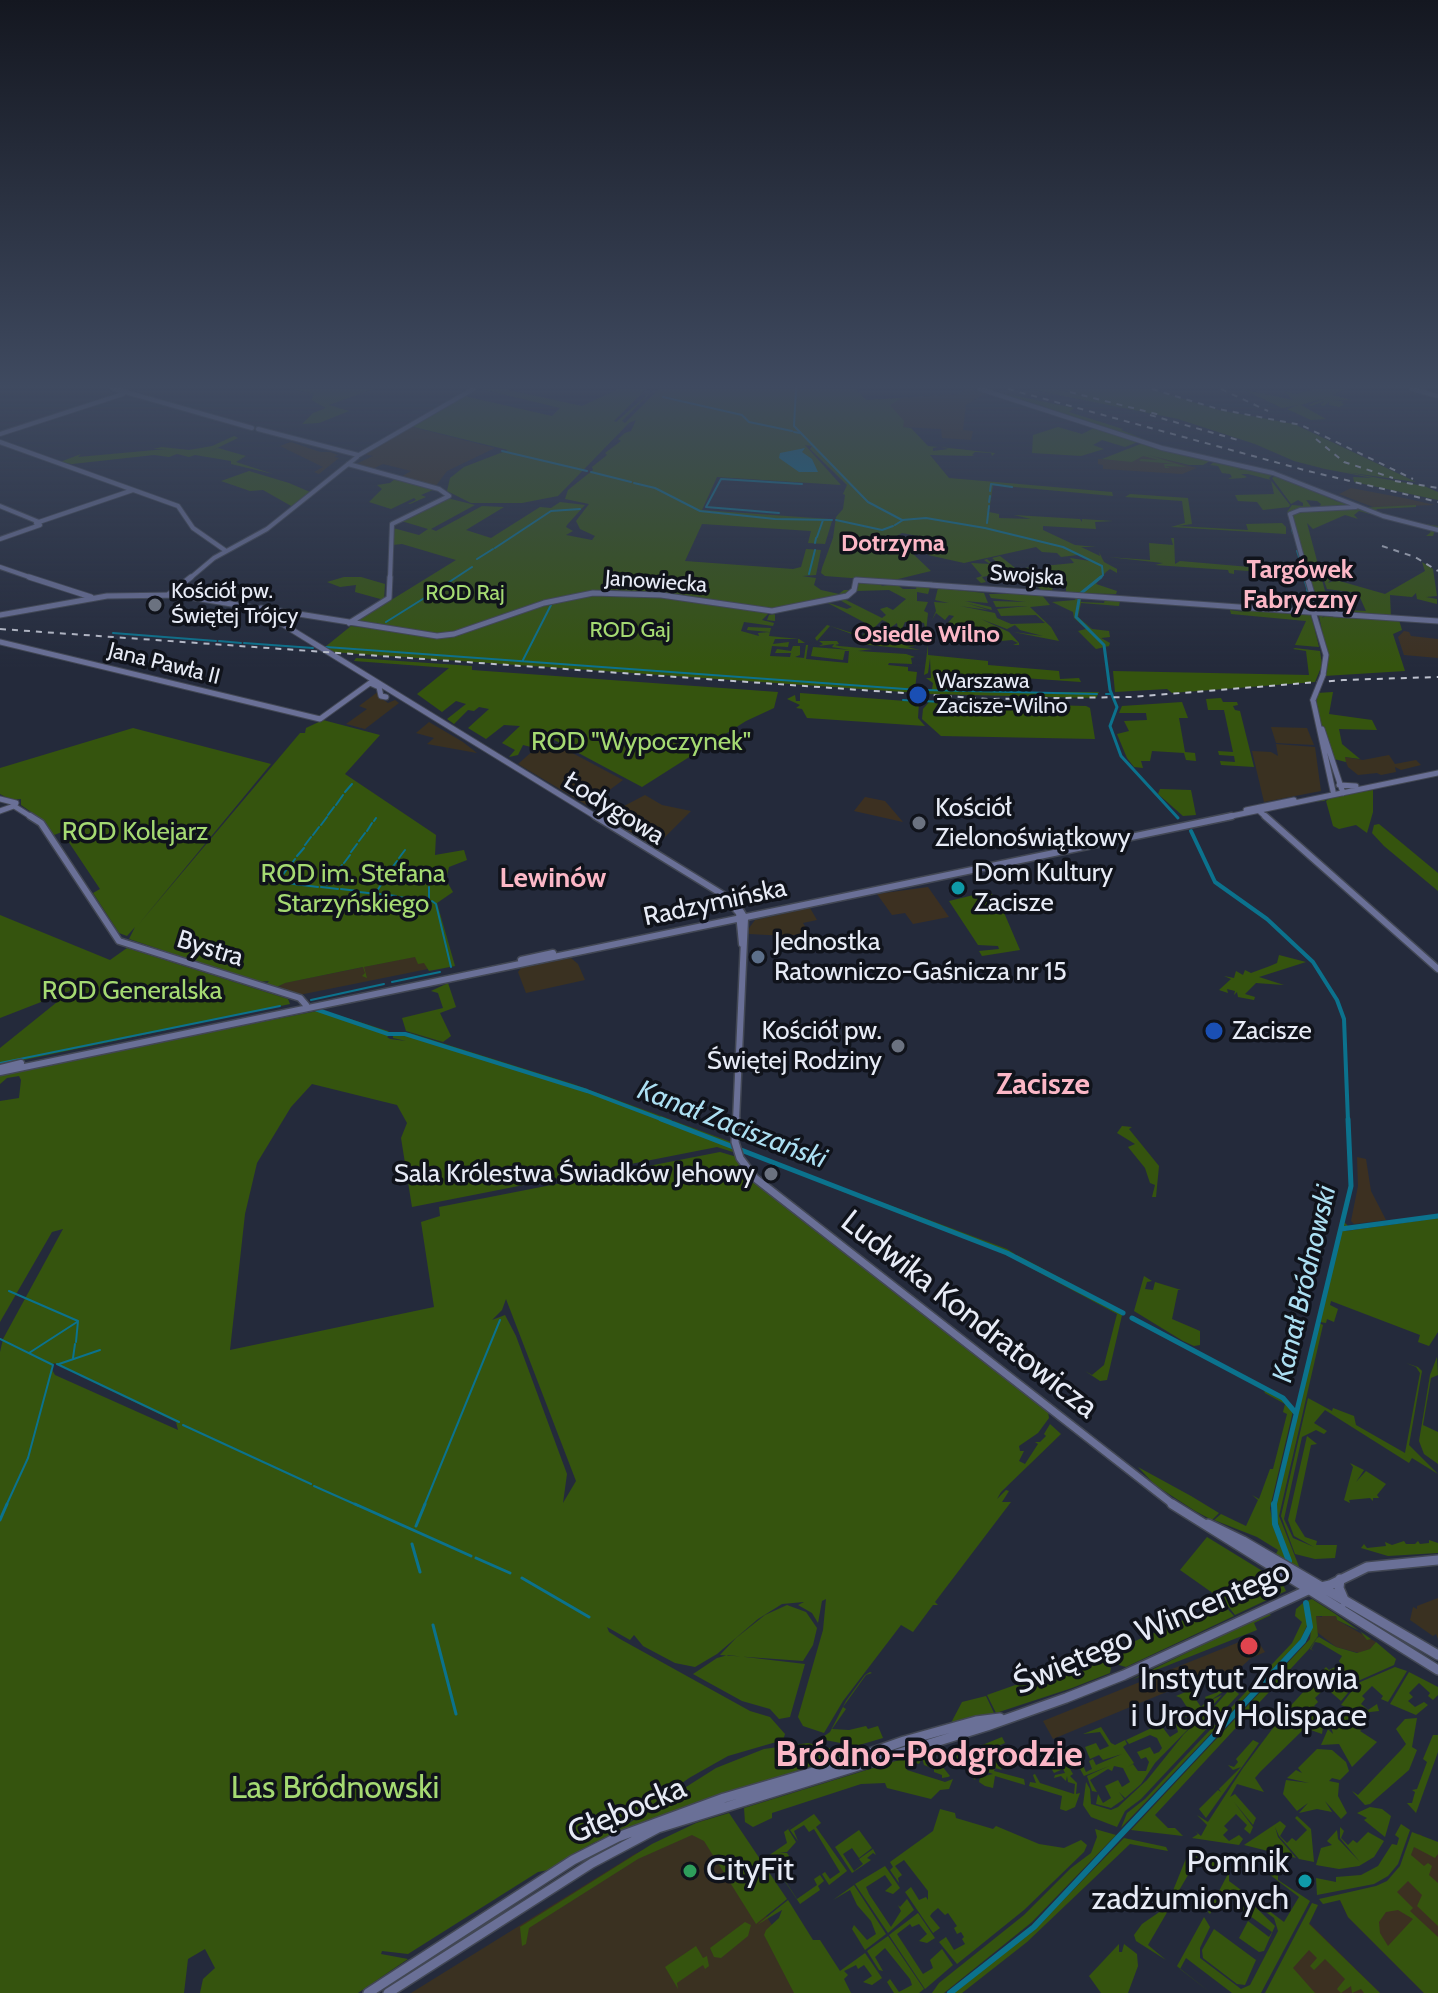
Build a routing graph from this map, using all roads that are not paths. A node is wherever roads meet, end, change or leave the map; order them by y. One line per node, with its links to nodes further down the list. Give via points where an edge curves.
1 (111, 482): 5 (street)
2 (326, 482): 11 (street, via 267,529)
3 (413, 482): 24 (street, via 449,496 392,524 389,598)
4 (1296, 482): 7 (street)
5 (133, 490): 8 (street); 11 (street, via 178,506 193,528)
6 (0, 506): 8 (street)
7 (1359, 507): 9 (street); 21 (street, via 1294,511 1290,516)
8 (37, 523): 10 (street)
9 (1438, 530)
10 (0, 539)
11 (227, 551): 14 (street)
12 (0, 567): 17 (street)
13 (856, 580): 21 (street, Swojska); 24 (street, Janowiecka, via 847,596 780,610 606,592 544,603 442,636)
14 (175, 588): 15 (street); 16 (street, via 174,594)
15 (168, 595): 16 (street); 17 (street)
16 (184, 596): 18 (street)
17 (91, 597): 22 (street)
18 (246, 606): 19 (street, Janowiecka); 20 (street, Łodygowa)
19 (274, 611): 20 (street); 24 (street, Janowiecka)
20 (265, 613): 26 (street, Łodygowa)
21 (1315, 613): 23 (street, Swojska); 30 (street, bridge, via 1326,655 1313,700)
22 (0, 615)
23 (1438, 621)
24 (350, 624)
25 (0, 642): 26 (street, Jana Pawła II, via 320,719 370,682 381,696)
26 (392, 695): 27 (street, Łodygowa); 28 (street, Łodygowa)
27 (484, 752): 28 (street); 35 (street, Łodygowa)
28 (493, 754): 35 (street, Łodygowa)
29 (1437, 771): 30 (street, Radzymińska); 30 (street, Radzymińska)
30 (1338, 789): 33 (street, Radzymińska); 33 (street, Radzymińska)
31 (0, 799): 32 (street)
32 (11, 805): 34 (street); 38 (street, Bystra, via 43,825 119,941 303,999)
33 (1257, 810): 36 (street, Radzymińska); 37 (street)
34 (0, 811)
35 (657, 857): 36 (street, Łodygowa, via 727,896)
36 (742, 916): 38 (street, Radzymińska); 40 (street, Ludwika Kondratowicza, via 736,1146 750,1173)
37 (1438, 969)
38 (301, 1005): 39 (street, Radzymińska); 39 (street, Radzymińska)
39 (0, 1070)
40 (1187, 1514): 43 (street, Ludwika Kondratowicza, via 1241,1539); 44 (street, Ludwika Kondratowicza)
41 (1438, 1560): 42 (street, Świętego Wincentego, via 1376,1565)
42 (1340, 1578): 43 (street, Świętego Wincentego); 45 (street)
43 (1319, 1587): 44 (street, Świętego Wincentego); 45 (street, Ludwika Kondratowicza)
44 (1308, 1590): 47 (street, Ludwika Kondratowicza); 48 (street, Świętego Wincentego, via 1121,1677)
45 (1345, 1602): 46 (street, Ludwika Kondratowicza)
46 (1438, 1655)
47 (1438, 1670)
48 (936, 1737): 49 (street, Głębocka, via 724,1798 618,1837 573,1860); 50 (street, Głębocka, via 647,1833)
49 (368, 1993)
50 (388, 1993)

